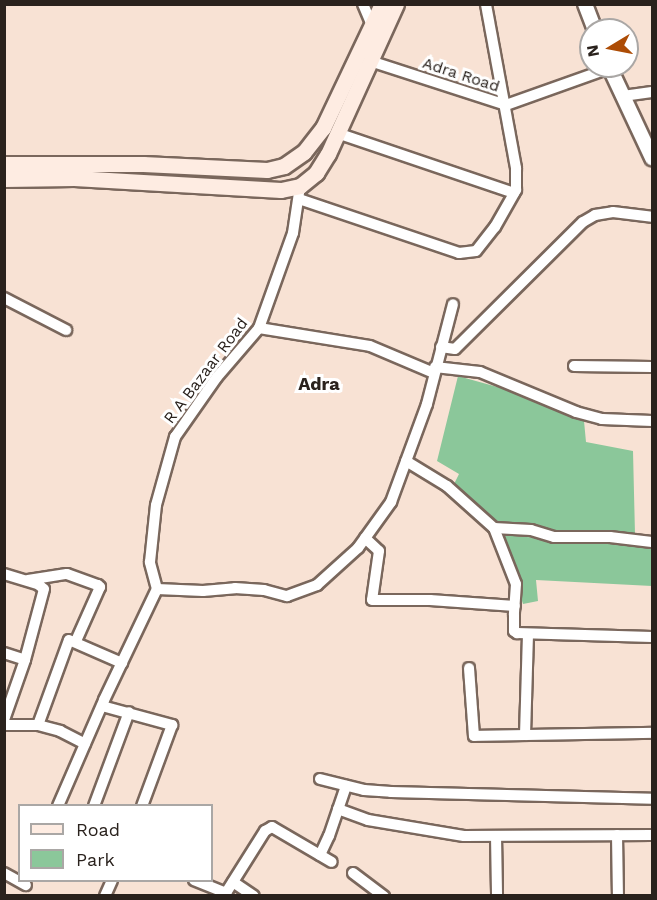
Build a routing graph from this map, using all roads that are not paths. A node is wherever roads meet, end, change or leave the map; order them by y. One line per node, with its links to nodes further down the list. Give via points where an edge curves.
1 (363, 4): 5 (street)
2 (382, 4): 5 (main road)
3 (396, 4): 6 (main road)
4 (486, 4): 11 (street)
5 (372, 25): 14 (main road, via 318,135 304,152 284,166 267,170 143,164)
6 (370, 61): 11 (street, Adra Road); 12 (main road)
7 (579, 78): 11 (street, Adra Road)
8 (614, 78): 10 (street)
9 (652, 92): 10 (street)
10 (623, 96): 13 (street)
11 (506, 105): 17 (street, via 516,168)
12 (337, 133): 16 (main road, via 316,173); 17 (street)
13 (652, 158)
14 (4, 164)
15 (4, 179): 16 (main road, via 74,178)
16 (300, 192): 17 (street, via 459,253 476,251); 21 (street, R A Bazaar Road, via 294,232)
17 (514, 194)
18 (652, 217): 23 (street, via 613,212 583,222 455,349)
19 (4, 298): 22 (street)
20 (453, 304): 23 (street)
21 (259, 328): 26 (street, via 370,346); 34 (street, R A Bazaar Road, via 217,377 175,437 156,504 150,562)
22 (66, 330)
23 (441, 347): 26 (street)
24 (574, 366): 25 (street)
25 (652, 367)
26 (434, 370): 27 (street, via 480,372 602,419); 28 (street, via 427,404)
27 (652, 421)
28 (406, 461): 29 (street, via 447,486); 30 (street, via 391,502)
29 (494, 528): 31 (street, via 531,530 554,537); 35 (street, via 516,584)
30 (365, 538): 34 (street, via 317,585 287,596 235,588); 35 (street, via 379,551 372,600)
31 (652, 542)
32 (4, 574): 33 (street)
33 (25, 580): 38 (street, via 67,574 98,585); 40 (street, via 44,589)
34 (157, 589): 41 (street)
35 (515, 606): 36 (street, via 514,630)
36 (528, 634): 37 (street); 49 (street)
37 (652, 637)
38 (75, 641): 41 (street); 47 (street, via 67,642)
39 (4, 653): 40 (street)
40 (25, 660): 45 (street)
41 (122, 663): 43 (street)
42 (469, 668): 49 (street, via 474,736)
43 (102, 706): 44 (street); 50 (street)
44 (129, 712): 55 (street); 56 (street, via 172,725)
45 (4, 720)
46 (4, 725): 47 (street)
47 (38, 725): 50 (street)
48 (652, 733): 49 (street)
49 (525, 735)
50 (85, 744): 54 (street)
51 (320, 779): 52 (street)
52 (346, 786): 53 (street, via 412,793); 57 (street)
53 (652, 799)
54 (59, 804)
55 (95, 804)
56 (143, 804)
57 (338, 809): 60 (street, via 379,822 464,836); 61 (street)
58 (617, 835): 59 (street); 60 (street); 74 (street)
59 (652, 835)
60 (496, 836): 73 (street)
61 (320, 855): 62 (street); 67 (street, via 272,827 265,831)
62 (333, 862)
63 (4, 873): 68 (street)
64 (353, 873): 72 (street)
65 (111, 882): 70 (street)
66 (198, 882): 69 (street)
67 (233, 882): 69 (street); 71 (street)
68 (25, 887)
69 (225, 894)
70 (105, 896)
71 (254, 896)
72 (384, 896)
73 (497, 896)
74 (618, 896)

